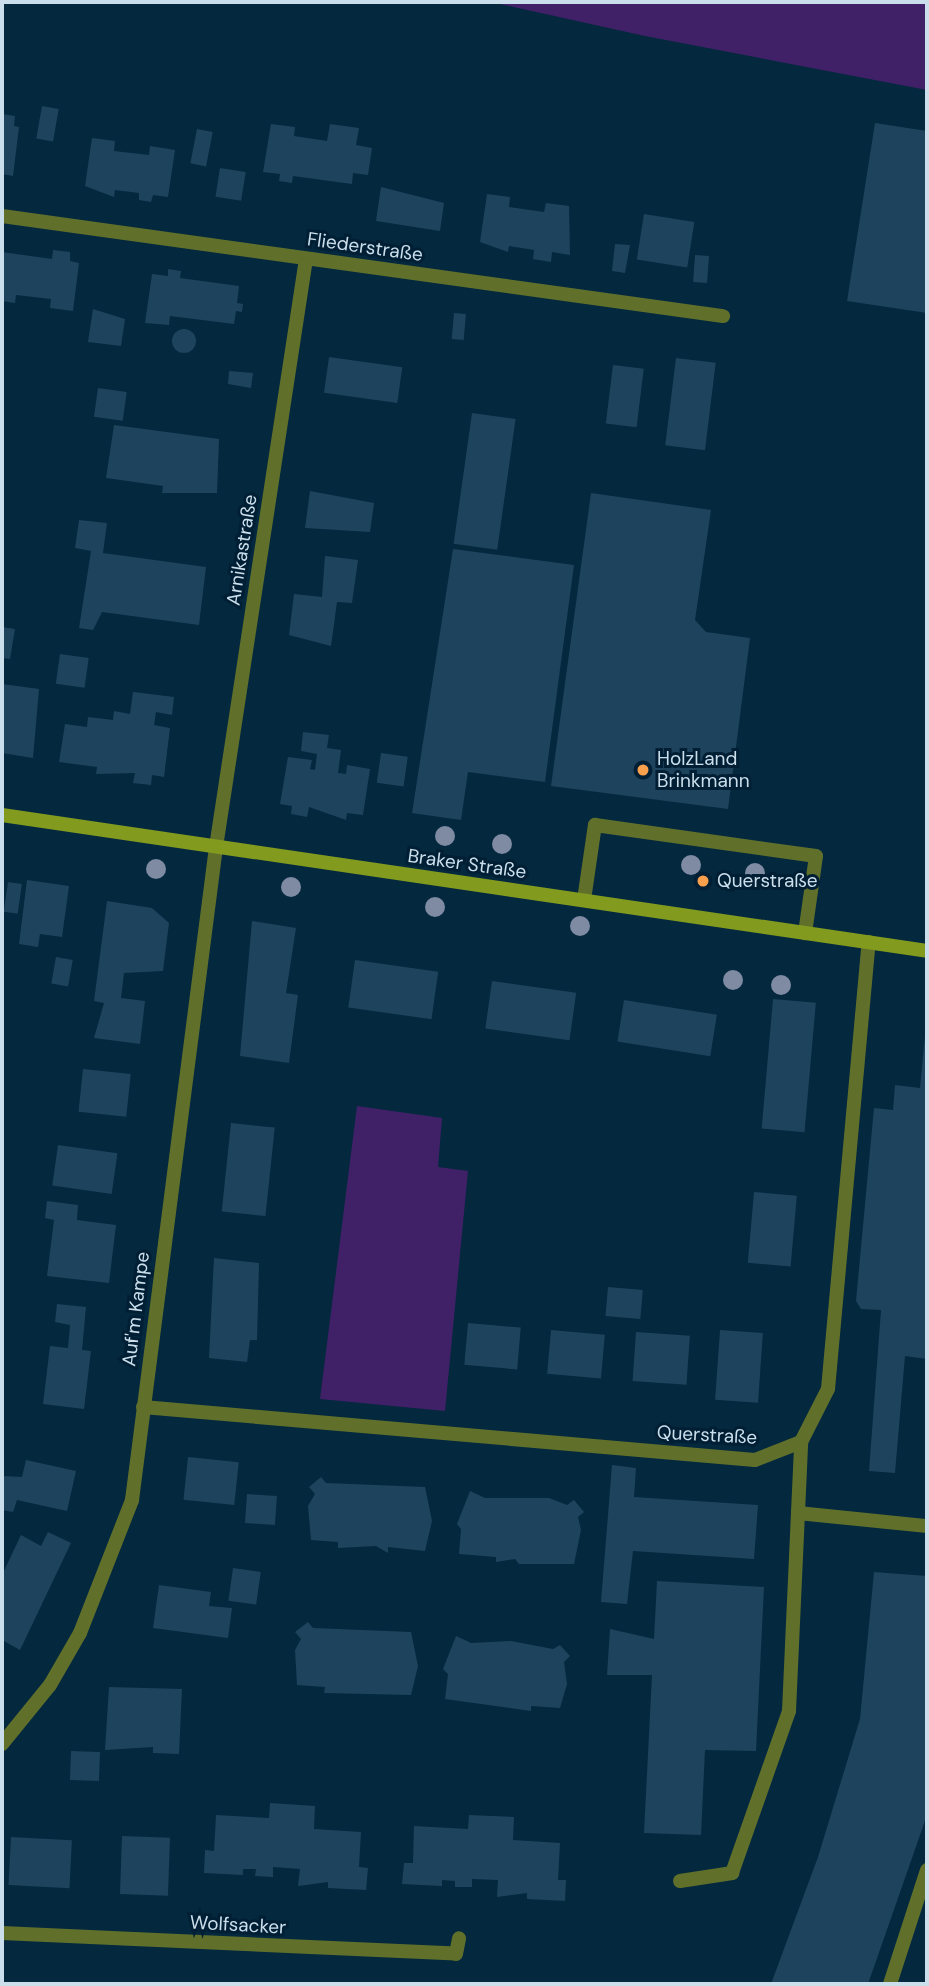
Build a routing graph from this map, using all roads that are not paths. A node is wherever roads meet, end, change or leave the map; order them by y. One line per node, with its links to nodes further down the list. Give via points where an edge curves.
1 (2, 216): 2 (street, Fliederstraße)
2 (306, 259): 3 (street, Fliederstraße); 5 (street, Arnikastraße)
3 (723, 316)
4 (2, 815): 5 (main road, Braker Straße)
5 (216, 847): 6 (main road, Braker Straße); 10 (street, Auf'm Kampe)
6 (584, 900): 7 (main road, Braker Straße); 7 (street, via 595,825 816,856)
7 (805, 933): 8 (main road, Braker Straße)
8 (869, 942): 9 (main road, Braker Straße); 11 (street, via 828,1389)
9 (927, 951)
10 (143, 1407): 11 (street, Querstraße, via 755,1460); 14 (street, Auf'm Kampe, via 132,1500 100,1593 50,1685)
11 (801, 1442): 12 (street)
12 (798, 1513): 13 (street); 16 (street, via 789,1711 732,1872)
13 (927, 1526)
14 (2, 1744)
15 (927, 1871): 19 (street)
16 (680, 1881)
17 (2, 1933): 18 (street, Wolfsacker, via 457,1954)
18 (458, 1938)
19 (890, 1984)

